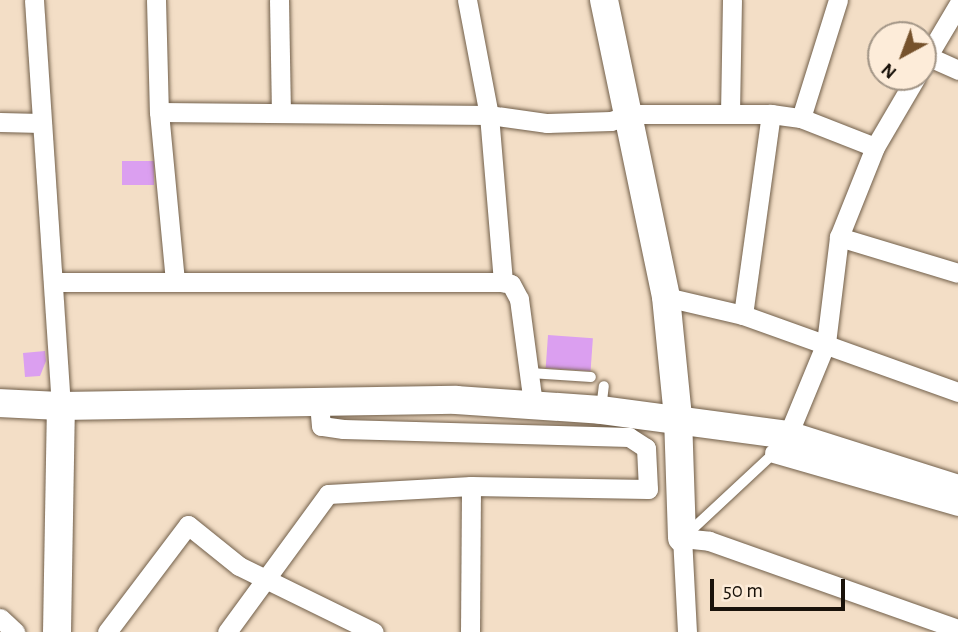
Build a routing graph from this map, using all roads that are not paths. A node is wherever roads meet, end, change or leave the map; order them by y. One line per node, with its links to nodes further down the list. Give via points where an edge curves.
1 (34, 0): 21 (street)
2 (156, 0): 14 (street)
3 (279, 0): 13 (street)
4 (467, 0): 18 (street)
5 (604, 0): 15 (street)
6 (732, 0): 16 (street)
7 (838, 0): 19 (street)
8 (958, 5): 9 (street)
9 (937, 40)
10 (937, 64): 11 (street)
11 (958, 70)
12 (908, 91): 22 (street)
13 (281, 111): 14 (street); 18 (street)
14 (159, 113): 25 (street)
15 (631, 114): 16 (street); 18 (street, via 611,121 547,123); 28 (street)
16 (730, 114): 17 (street)
17 (771, 114): 19 (street); 29 (street)
18 (489, 115): 27 (street)
19 (801, 118): 22 (street)
20 (0, 122): 21 (street)
21 (41, 123): 26 (street)
22 (875, 147): 23 (street)
23 (839, 237): 24 (street); 30 (street)
24 (958, 273)
25 (175, 280): 26 (street); 27 (street)
26 (54, 282): 37 (street)
27 (503, 282): 31 (street, via 517,291)
28 (666, 298): 29 (street); 38 (street, via 666,345)
29 (743, 315): 30 (street)
30 (826, 343): 33 (street); 39 (street)
31 (530, 373): 32 (lane); 36 (street)
32 (591, 377)
33 (958, 392)
34 (0, 403): 37 (street)
35 (318, 404): 36 (street, via 456,400); 37 (street); 40 (street, via 321,426 343,429 629,437 646,448 648,489)
36 (533, 404): 38 (street, via 602,398)
37 (61, 406): 48 (street)
38 (678, 417): 39 (street); 43 (street)
39 (781, 444): 41 (street); 42 (street); 43 (lane)
40 (471, 486): 44 (street, via 328,494); 52 (street)
41 (958, 489)
42 (958, 506)
43 (682, 538): 46 (street, via 709,541); 53 (street)
44 (265, 578): 49 (street, via 239,566 188,525); 50 (street); 51 (street)
45 (0, 618): 47 (street)
46 (954, 629)
47 (15, 632)
48 (57, 632)
49 (107, 632)
50 (227, 632)
51 (374, 632)
52 (470, 632)
53 (687, 632)

